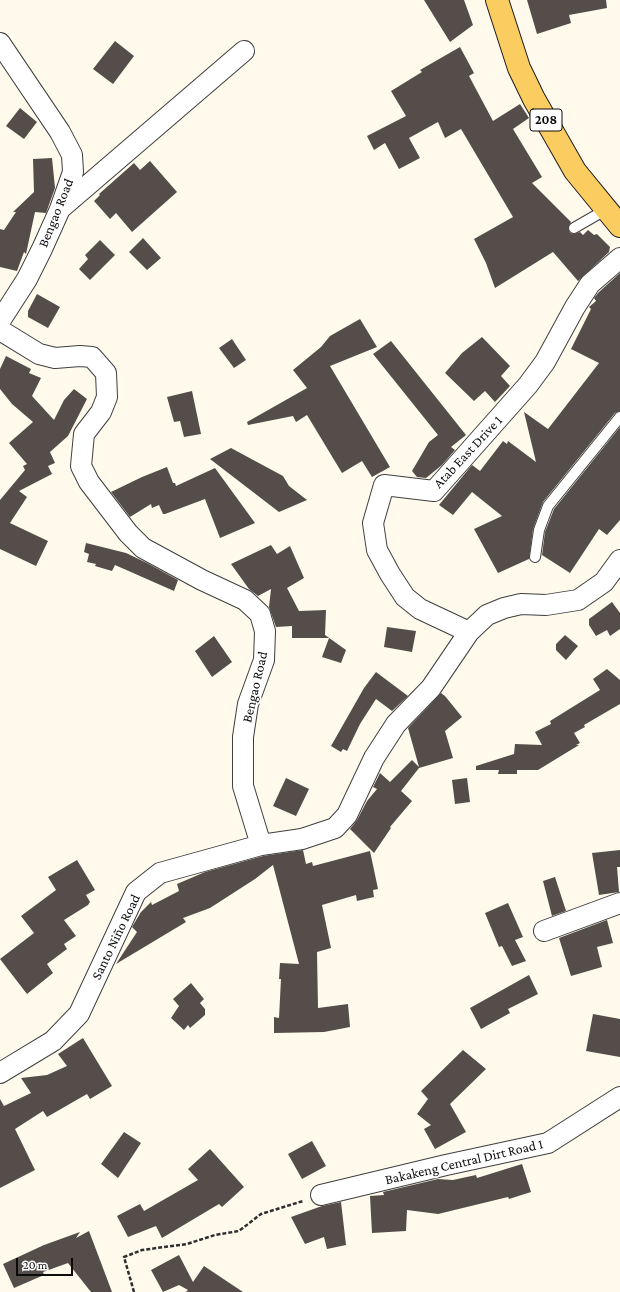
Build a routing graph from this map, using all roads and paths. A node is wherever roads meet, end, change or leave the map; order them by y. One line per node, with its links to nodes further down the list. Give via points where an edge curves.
1 (497, 0): 5 (main road, 208, via 519,68 534,99 575,171)
2 (0, 43): 4 (street, Bengao Road, via 60,132 72,155 73,172)
3 (244, 51): 4 (street)
4 (60, 208): 9 (street, Bengao Road, via 27,279)
5 (607, 209): 6 (main road, 208); 7 (lane)
6 (620, 226)
7 (574, 228)
8 (620, 258): 14 (street, Atab East Drive 1, via 590,284 545,362 434,491 384,485 373,523 377,550 390,574 405,597 420,609)
9 (0, 321)
10 (0, 330): 15 (street, Bengao Road, via 39,354 55,358 92,357 106,372 107,397 101,412 84,434 81,466 89,482 142,548 245,600 260,614 265,631 264,660 248,704 244,737 244,786)
11 (620, 417): 12 (lane, via 548,506 539,530)
12 (535, 557)
13 (620, 560): 14 (street, via 604,582 578,600 546,605 521,604 504,608 487,615)
14 (469, 632): 15 (street, via 430,688 396,724 374,758 347,815 335,828 302,839)
15 (261, 845): 18 (street, Santo Niño Road, via 160,873 136,892 79,1014 53,1041)
16 (620, 903): 17 (street)
17 (544, 931)
18 (0, 1072)
19 (620, 1097): 20 (street, Bakakeng Central Dirt Road 1, via 548,1143)
20 (321, 1195): 21 (path, via 261,1214 239,1231 187,1244 142,1250 124,1256)
21 (134, 1292)

